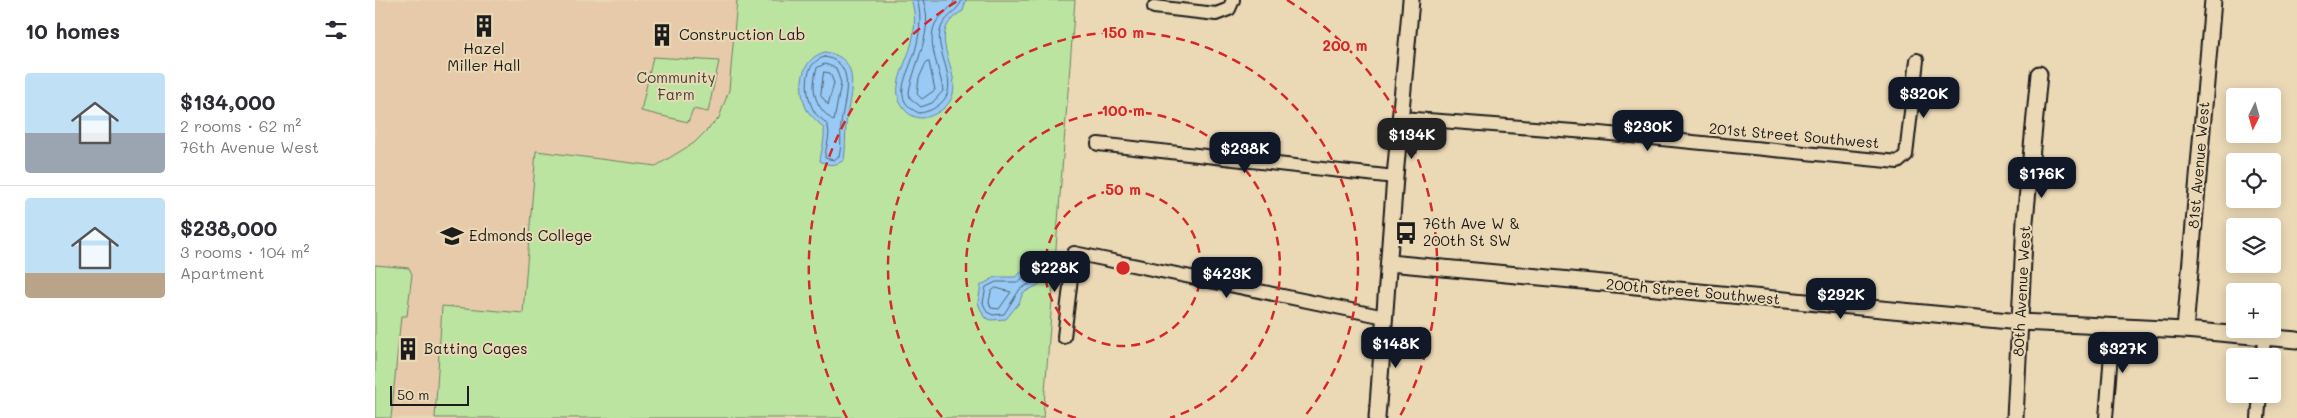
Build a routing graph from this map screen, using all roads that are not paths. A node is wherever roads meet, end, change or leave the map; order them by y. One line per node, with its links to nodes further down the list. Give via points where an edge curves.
1 (1411, 0): 7 (street)
2 (2213, 0): 14 (street, 81st Avenue West)
3 (1231, 5): 4 (street, via 1215,14)
4 (1154, 7)
5 (1917, 60): 7 (street, 201st Street Southwest, via 1906,155 1898,162 1600,133)
6 (2039, 74): 12 (street, 80th Avenue West, via 2025,221)
7 (1401, 118): 9 (street)
8 (1097, 144): 9 (street)
9 (1395, 177): 10 (street)
10 (1389, 263): 11 (street); 12 (street, 200th Street Southwest)
11 (1385, 317): 16 (street, via 1074,253); 20 (street)
12 (2020, 322): 13 (street, 200th Street Southwest); 21 (street, 80th Avenue West)
13 (2113, 327): 14 (street, 200th Street Southwest); 22 (street)
14 (2185, 330): 15 (street, 200th Street Southwest)
15 (2226, 334)
16 (1064, 336)
17 (2275, 338): 18 (street, 200th Street Southwest)
18 (2297, 340)
19 (2259, 403): 23 (street)
20 (1377, 418)
21 (2015, 418)
22 (2106, 418)
23 (2258, 418)

